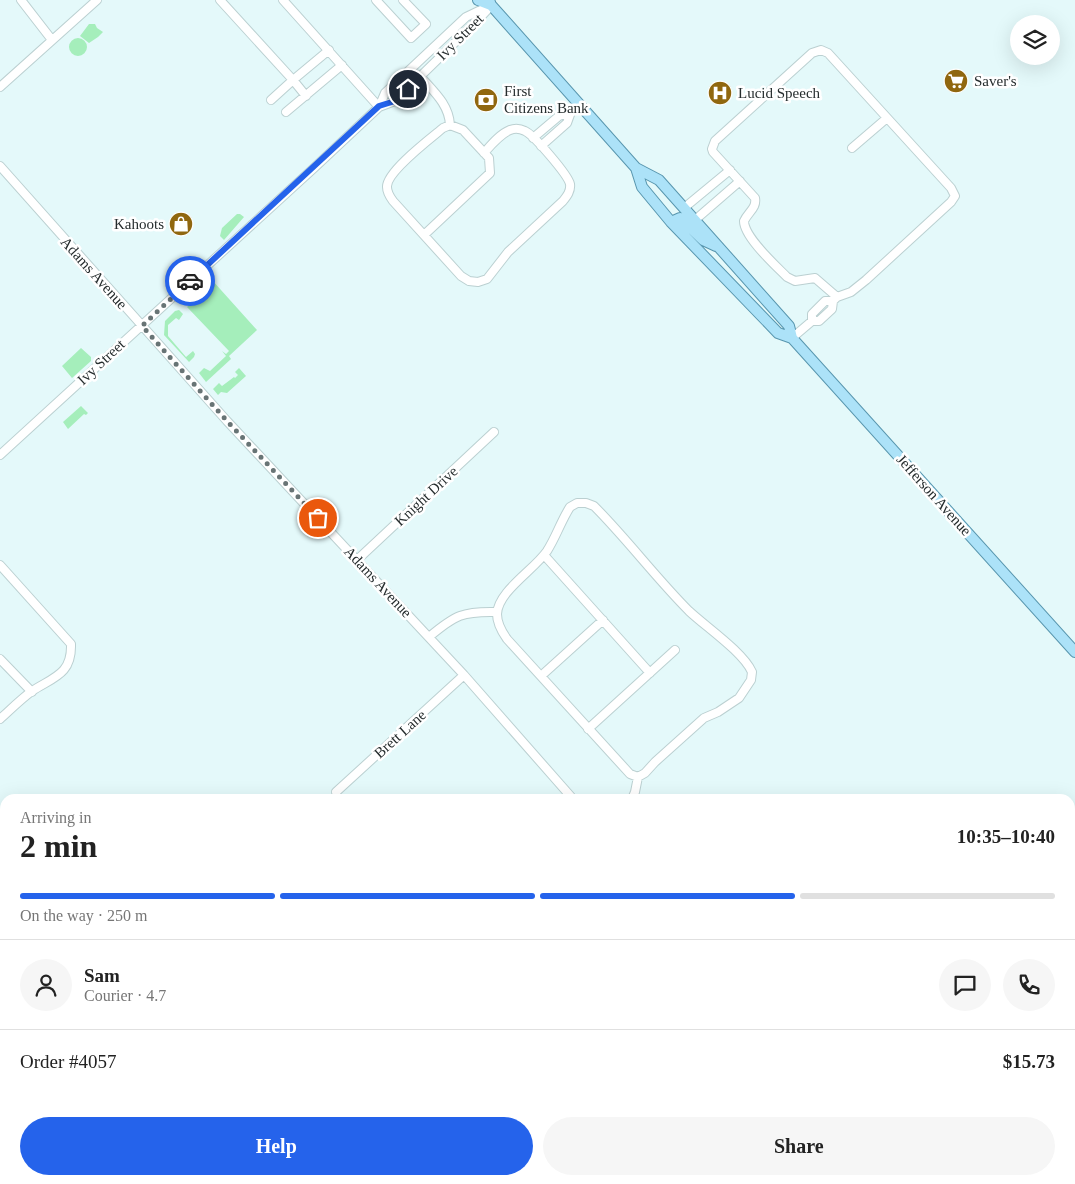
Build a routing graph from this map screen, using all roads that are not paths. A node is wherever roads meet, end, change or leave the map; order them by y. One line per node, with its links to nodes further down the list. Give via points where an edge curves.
1 (21, 0): 9 (street)
2 (97, 0): 9 (street)
3 (220, 0): 13 (street)
4 (283, 0): 10 (street)
5 (376, 0): 6 (street, via 411,38 426,24)
6 (403, 0)
7 (478, 0): 8 (main road, Jefferson Avenue)
8 (493, 2): 12 (street, Ivy Street); 17 (main road, Jefferson Avenue); 18 (street, Ivy Street, via 466,17 385,93)
9 (52, 40): 14 (street)
10 (329, 50): 11 (street); 13 (street)
11 (342, 65): 15 (street); 18 (street)
12 (420, 76): 18 (street, Ivy Street, via 395,101); 22 (street, via 445,105)
13 (293, 80): 15 (street); 16 (street)
14 (0, 87)
15 (306, 96): 19 (street)
16 (271, 100)
17 (580, 105): 20 (street); 28 (main road, Jefferson Avenue)
18 (379, 106): 39 (street, Ivy Street)
19 (286, 112)
20 (570, 112): 23 (street, via 558,116); 24 (street, via 567,123)
21 (887, 118): 25 (street); 29 (street, via 828,53 817,50 713,145 713,152); 38 (street, via 955,196 866,280)
22 (450, 125): 26 (street, via 463,130); 36 (street, via 438,132 388,179 387,188 393,201)
23 (533, 138): 24 (street); 26 (street, via 519,129 510,130)
24 (541, 146): 36 (street, via 568,177 569,194 508,252 487,279 472,282 461,276)
25 (852, 148)
26 (484, 153): 36 (street, via 489,158 490,173)
27 (0, 166): 39 (street, Adams Avenue)
28 (636, 168): 33 (main road, Jefferson Avenue, via 659,180); 35 (main road, Jefferson Avenue, via 642,187)
29 (730, 170): 30 (street); 31 (street)
30 (740, 181): 32 (street); 38 (street, via 756,201 744,221 752,238 787,277 794,281 815,278)
31 (714, 184): 32 (street); 33 (street)
32 (724, 195): 34 (street)
33 (684, 208): 34 (main road, Jefferson Avenue)
34 (695, 220): 37 (main road, Jefferson Avenue)
35 (671, 222): 37 (main road, via 680,218 703,240); 40 (main road, Jefferson Avenue, via 778,333)
36 (424, 235)
37 (719, 247): 40 (main road, Jefferson Avenue, via 789,326)
38 (835, 299): 40 (street, via 832,309 819,321 812,321)
39 (142, 326): 42 (street, Ivy Street); 44 (street, Adams Avenue)
40 (792, 338): 50 (main road, Jefferson Avenue)
41 (494, 432): 44 (street, Knight Drive)
42 (0, 455)
43 (544, 555): 46 (street, via 505,596); 47 (street); 58 (street, via 570,506 577,502 594,506 690,612 742,658 752,672 751,680 739,698 704,718)
44 (357, 560): 48 (street, Adams Avenue)
45 (0, 566): 55 (street, via 71,644 71,658 60,674)
46 (497, 612): 48 (street, via 460,615); 54 (street, via 500,628 507,639)
47 (603, 620): 52 (street); 54 (street)
48 (429, 638): 53 (street, Adams Avenue)
49 (675, 650): 52 (street)
50 (1075, 652)
51 (0, 659): 55 (street)
52 (650, 673): 57 (street)
53 (464, 675): 59 (street, Brett Lane); 60 (street, Adams Avenue)
54 (541, 676): 57 (street)
55 (32, 692): 56 (street)
56 (0, 719)
57 (588, 729): 58 (street, via 630,774)
58 (638, 777): 61 (street)
59 (336, 792)
60 (569, 794)
61 (634, 794)

